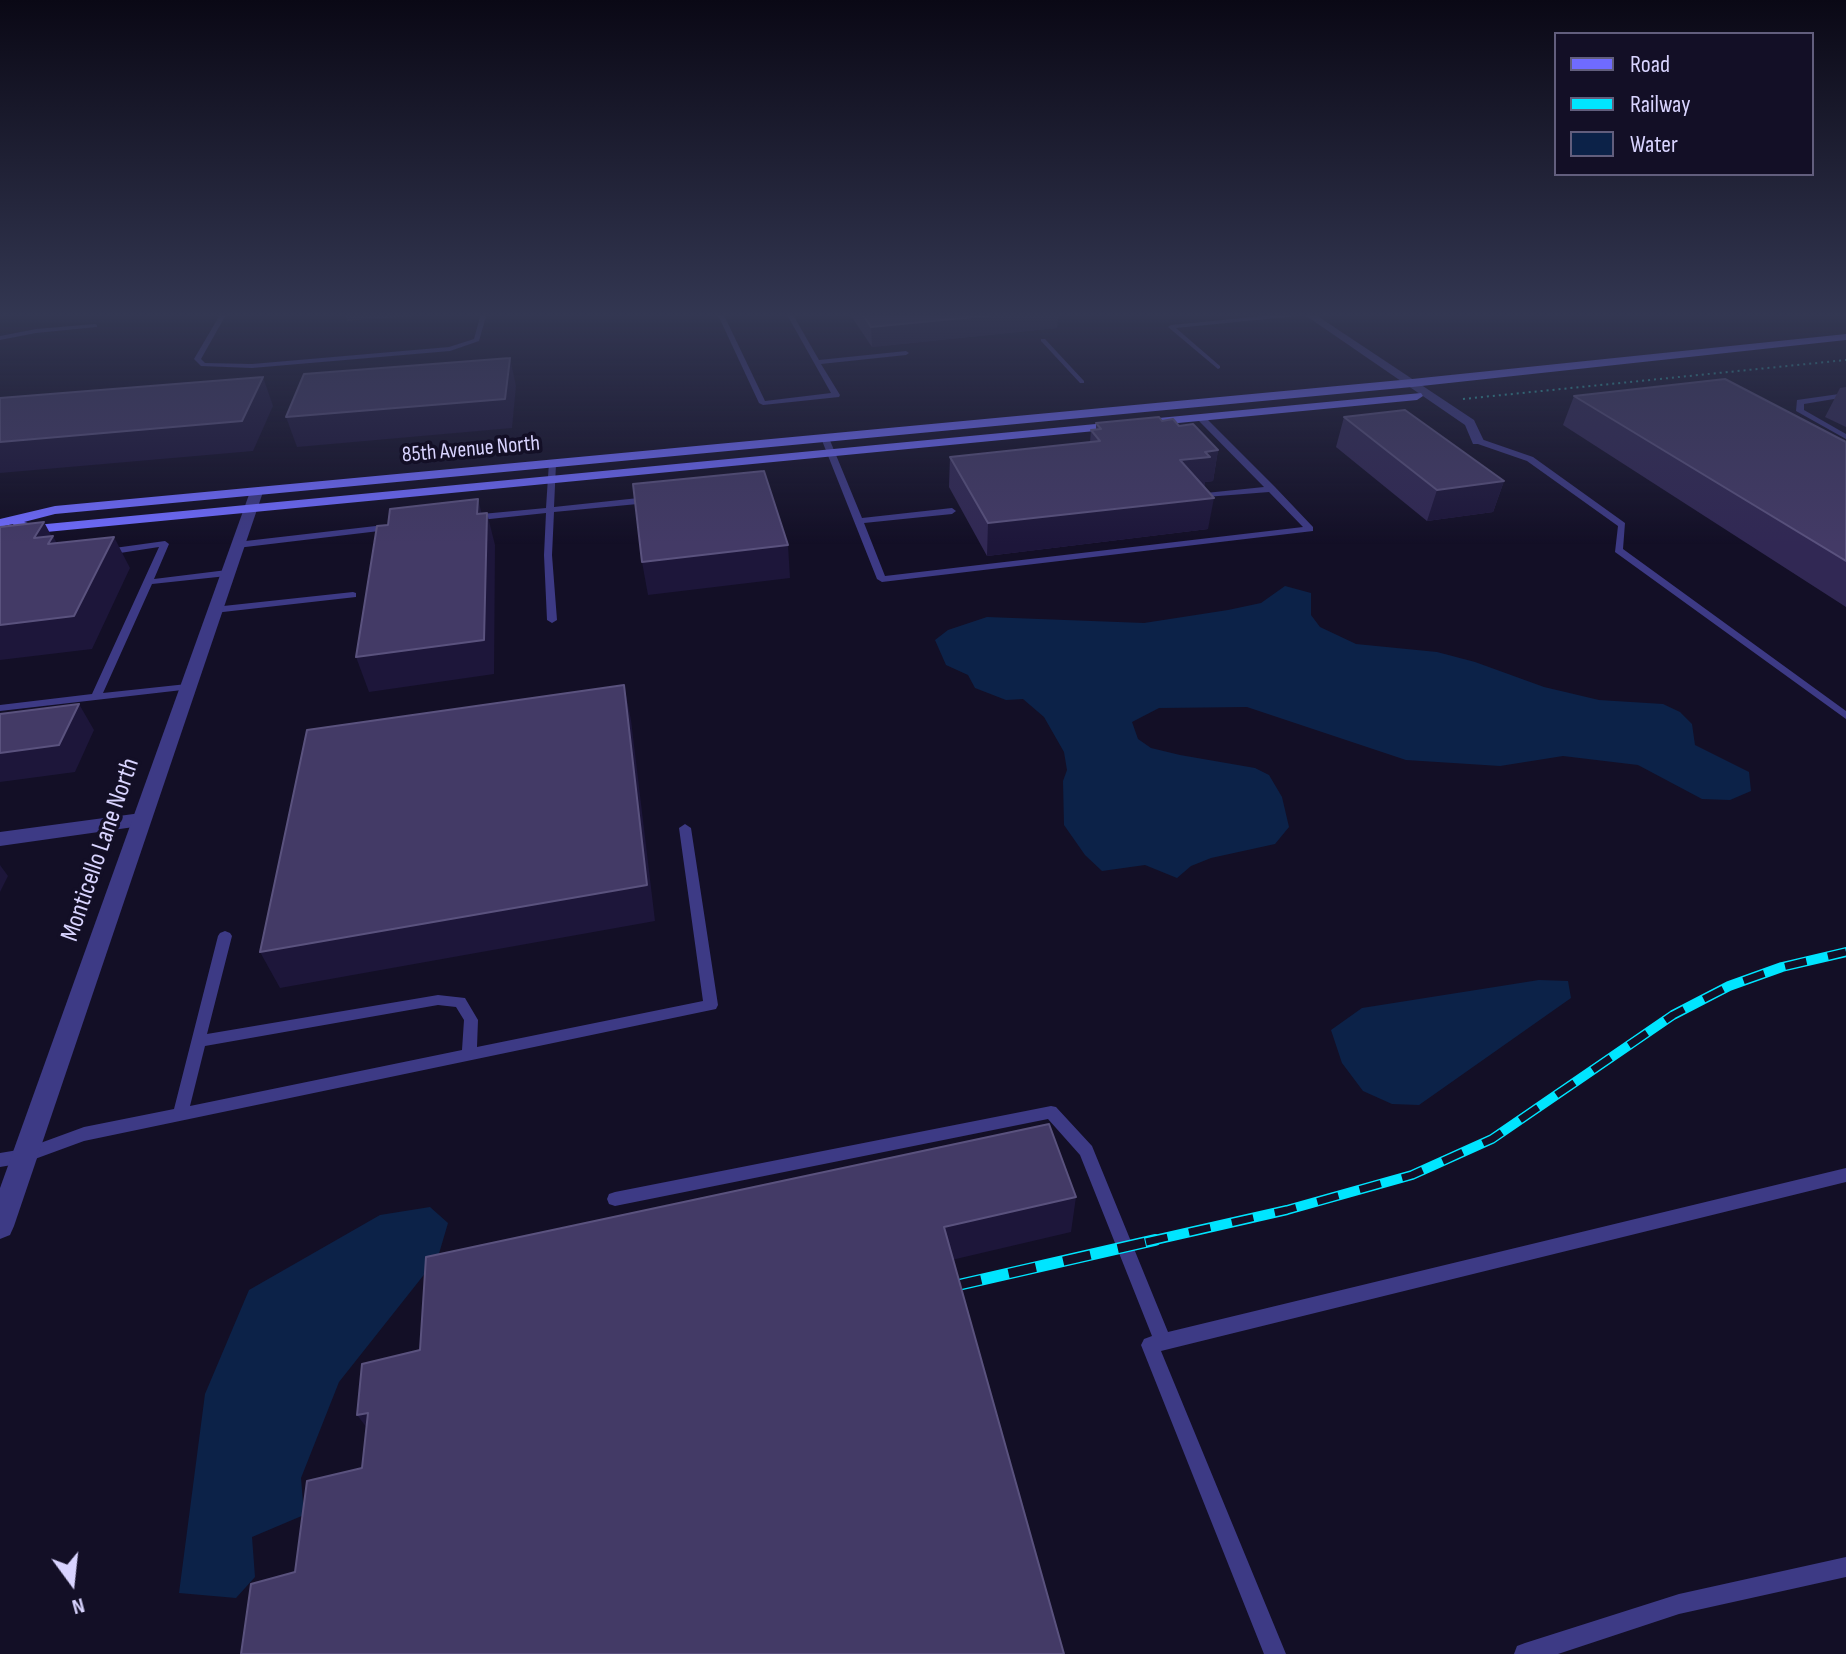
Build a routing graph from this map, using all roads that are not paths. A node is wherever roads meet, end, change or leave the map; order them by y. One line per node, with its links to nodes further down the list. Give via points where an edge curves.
1 (757, 390): 2 (lane, via 763,403 836,395)
2 (833, 390)
3 (1335, 390): 10 (main road, 85th Avenue North)
4 (1422, 390): 6 (street)
5 (1474, 390): 6 (main road, 85th Avenue North)
6 (1429, 395): 8 (main road, 85th Avenue North); 11 (street, via 1470,423)
7 (1846, 395): 9 (lane, via 1800,402 1800,411)
8 (1201, 418): 12 (main road, 85th Avenue North); 14 (lane)
9 (1846, 437)
10 (825, 438): 12 (lane); 13 (main road, 85th Avenue North)
11 (1478, 441): 34 (lane, via 1530,459 1622,525 1618,550)
12 (831, 453): 13 (main road, 85th Avenue North); 21 (lane)
13 (552, 472): 16 (main road, 85th Avenue North); 18 (lane)
14 (1272, 489): 15 (lane); 21 (lane, via 1310,529 882,579)
15 (1195, 496)
16 (253, 500): 22 (main road, 85th Avenue North, via 36,529); 24 (street, Monticello Lane North)
17 (654, 500): 18 (lane)
18 (550, 509): 20 (lane); 30 (lane)
19 (952, 511): 21 (lane)
20 (453, 520)
21 (860, 521)
22 (4, 523)
23 (406, 525): 24 (lane)
24 (237, 545): 26 (street, Monticello Lane North)
25 (90, 557): 27 (lane, via 165,544)
26 (227, 573): 27 (lane); 29 (street, Monticello Lane North)
27 (148, 582): 32 (lane)
28 (353, 595): 29 (lane)
29 (214, 610): 31 (street, Monticello Lane North)
30 (552, 620)
31 (187, 687): 32 (lane); 35 (street, Monticello Lane North)
32 (96, 698): 33 (lane)
33 (0, 708)
34 (1846, 716)
35 (141, 820): 37 (street); 42 (street, Monticello Lane North)
36 (685, 828): 40 (lane, via 711,1005)
37 (0, 839)
38 (225, 936): 39 (lane)
39 (198, 1041): 40 (lane, via 438,1000 460,1002 466,1011 471,1020); 41 (lane)
40 (469, 1054): 41 (lane)
41 (180, 1114): 42 (lane, via 84,1134)
42 (24, 1156): 43 (lane); 46 (street, Monticello Lane North)
43 (0, 1160)
44 (1846, 1175): 47 (lane)
45 (615, 1199): 47 (lane, via 1051,1112 1086,1151)
46 (0, 1226)
47 (1163, 1342): 49 (lane, via 1150,1345)
48 (1846, 1567): 50 (lane, via 1679,1604)
49 (1275, 1654)
50 (1525, 1654)

